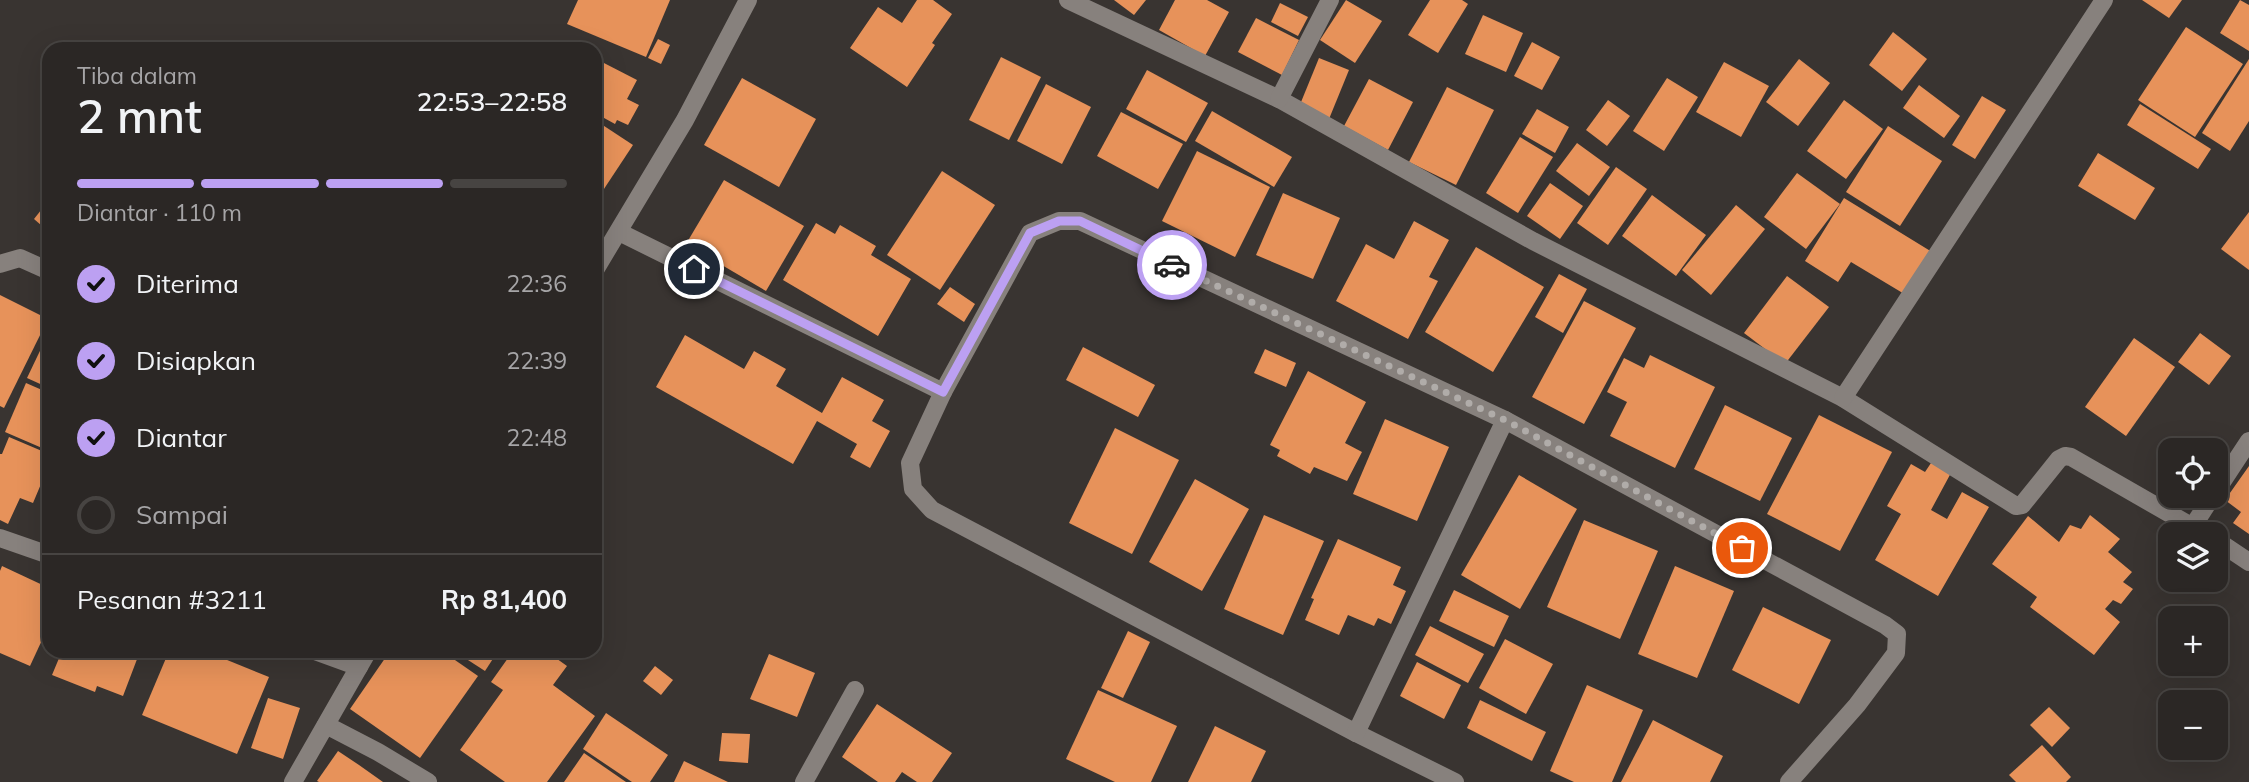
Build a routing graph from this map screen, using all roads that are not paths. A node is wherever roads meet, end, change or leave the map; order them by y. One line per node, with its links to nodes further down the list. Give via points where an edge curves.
1 (748, 0): 6 (street)
2 (1068, 0): 5 (street)
3 (1330, 0): 5 (street)
4 (2104, 0): 11 (street)
5 (1279, 99): 11 (street, via 1533,241)
6 (619, 232): 7 (street); 10 (street)
7 (602, 259)
8 (0, 264): 9 (street, via 20,258)
9 (42, 268)
10 (943, 392): 12 (street, via 1030,233 1059,221 1080,221); 23 (street, via 910,463 913,489 932,510)
11 (1843, 398): 15 (street, via 2016,506 2022,505 2065,456)
12 (1505, 420): 23 (street); 28 (street, via 1897,635 1896,653)
13 (2249, 441): 14 (street)
14 (2228, 472)
15 (2185, 522)
16 (0, 538): 18 (street)
17 (2228, 548): 19 (street)
18 (42, 553)
19 (2249, 562)
20 (363, 659): 22 (street)
21 (855, 690): 26 (street)
22 (326, 726): 24 (street); 25 (street)
23 (1356, 733): 27 (street)
24 (293, 782)
25 (428, 782)
26 (804, 782)
27 (1455, 782)
28 (1789, 782)

